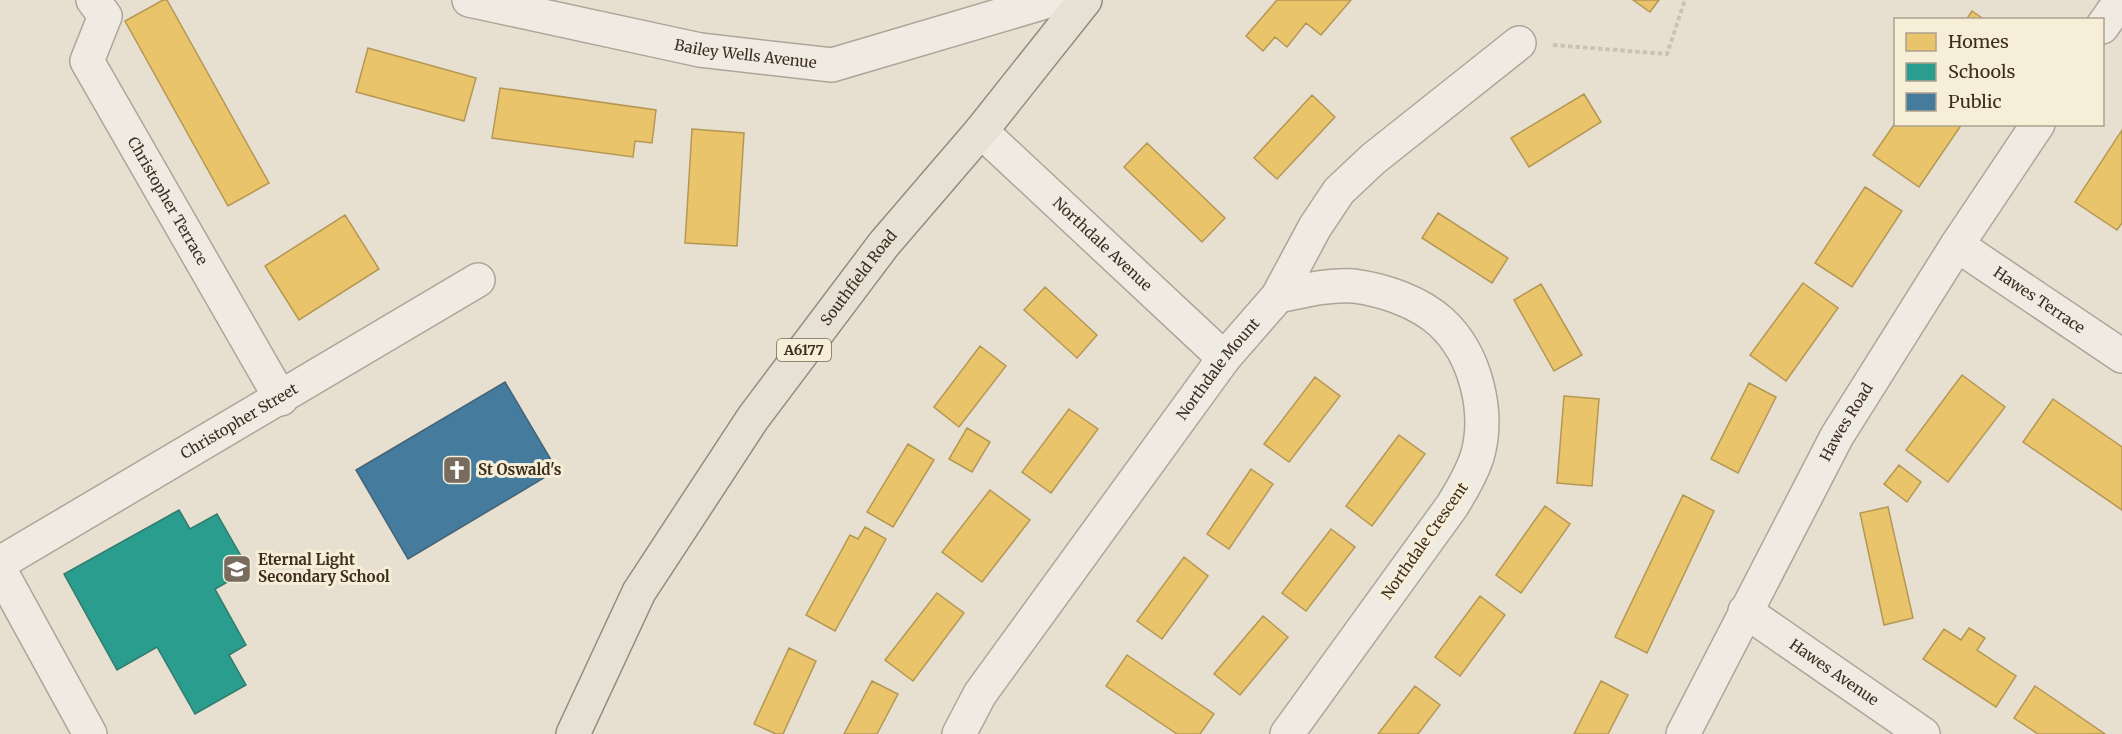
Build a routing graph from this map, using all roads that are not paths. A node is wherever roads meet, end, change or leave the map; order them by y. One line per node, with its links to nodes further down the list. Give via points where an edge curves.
1 (93, 0): 15 (street, Christopher Terrace, via 105,16 87,61)
2 (469, 0): 3 (street, Bailey Wells Avenue, via 700,50 832,65)
3 (1052, 0)
4 (1085, 0): 9 (main road, Southfield Road / A6177)
5 (2121, 0): 6 (street)
6 (2104, 26)
7 (1519, 43): 12 (street, Northdale Mount, via 1373,159 1339,191 1315,226)
8 (2037, 126): 10 (street, Hawes Road)
9 (981, 131): 14 (street, Northdale Avenue); 20 (main road, Southfield Road / A6177, via 884,244 753,418 639,592)
10 (1958, 245): 13 (street, Hawes Terrace); 18 (street, Hawes Road, via 1837,436)
11 (478, 280): 15 (street, Christopher Street)
12 (1278, 296): 14 (street, Northdale Mount); 22 (street, Northdale Crescent, via 1328,286 1353,286 1425,309 1443,323 1473,371 1481,427 1478,455 1452,506)
13 (2122, 356)
14 (1224, 358): 21 (street, Northdale Mount, via 980,694)
15 (281, 399): 16 (street, Christopher Street)
16 (0, 564)
17 (0, 570): 19 (street)
18 (1745, 611): 23 (street, Hawes Road); 24 (street, Hawes Avenue)
19 (90, 734)
20 (573, 734)
21 (959, 734)
22 (1287, 734)
23 (1683, 734)
24 (1923, 734)

